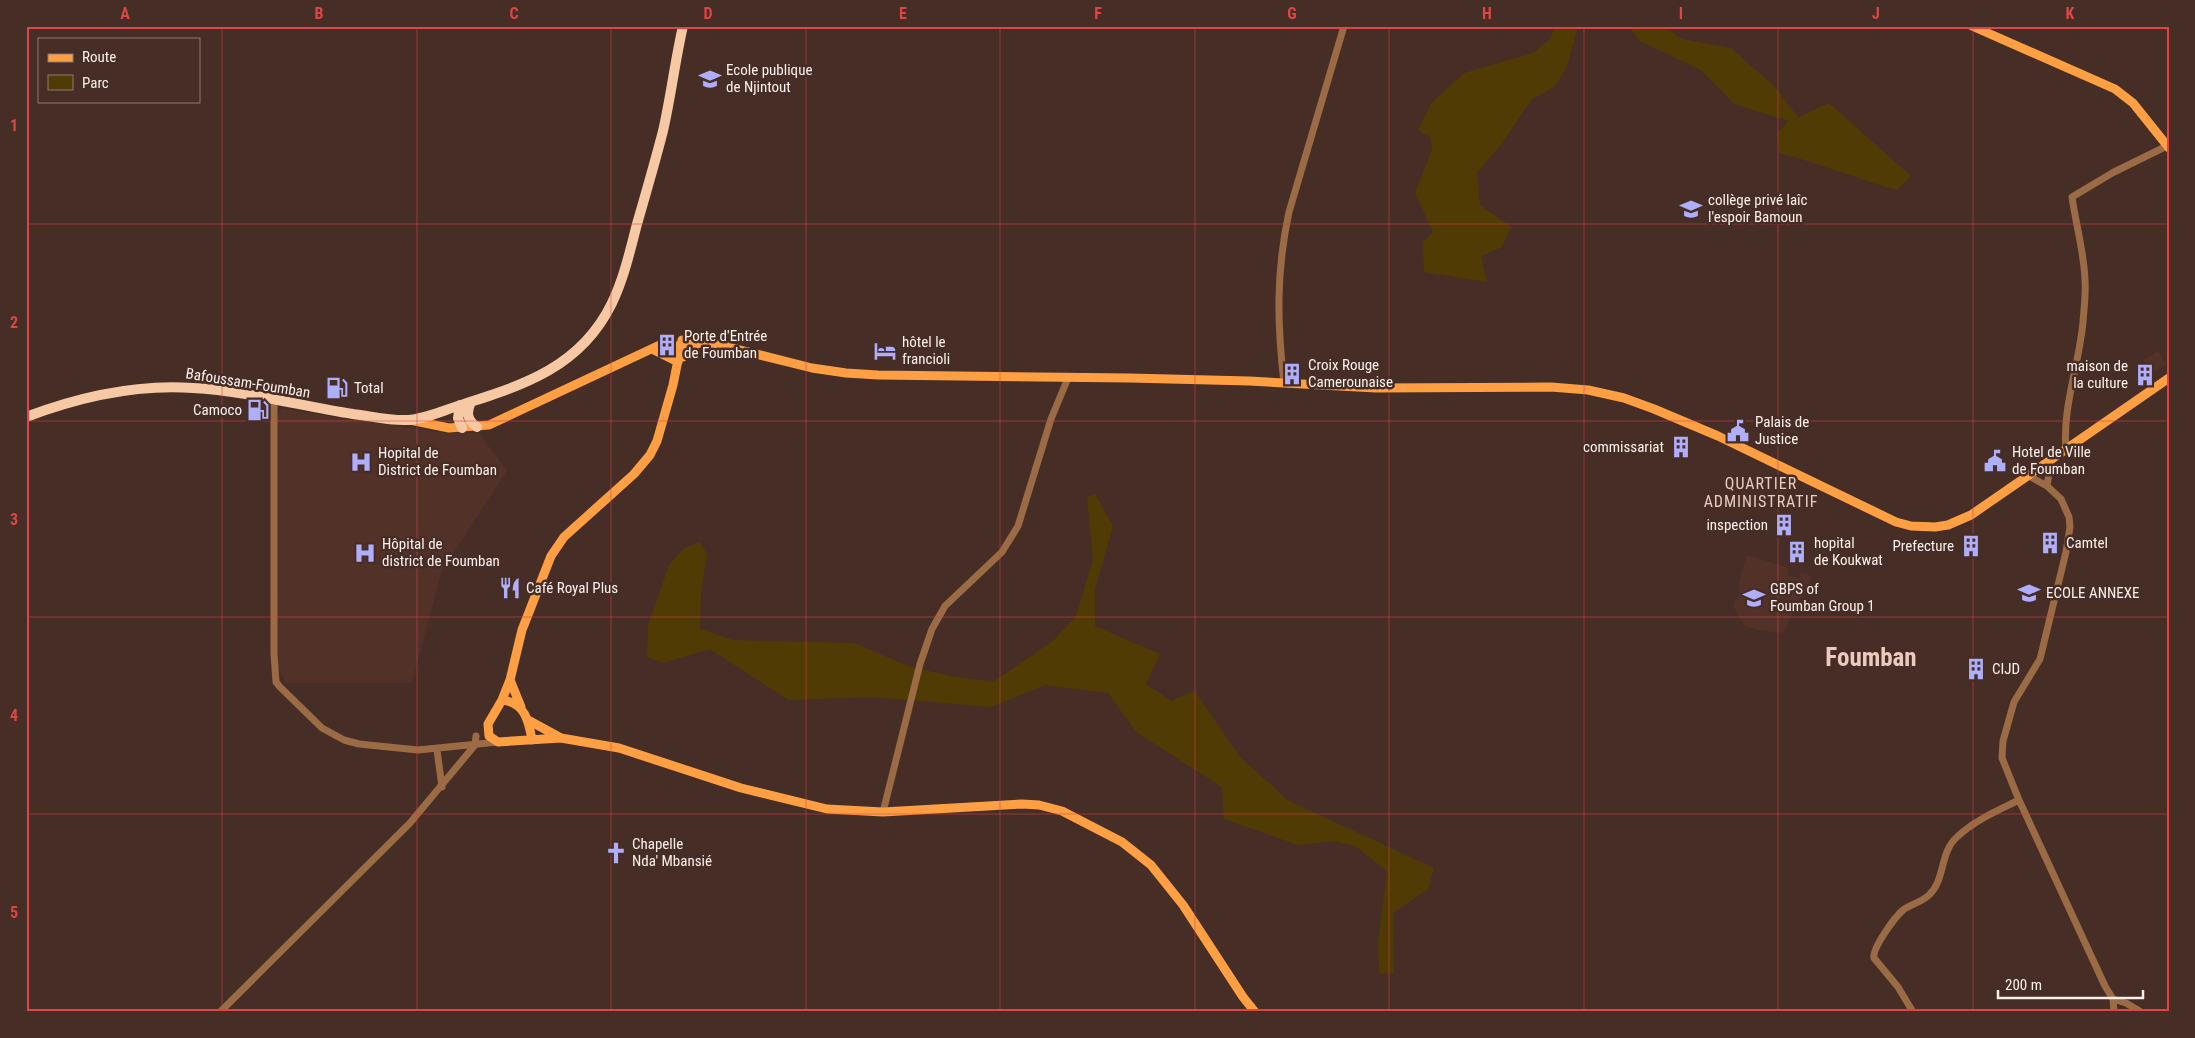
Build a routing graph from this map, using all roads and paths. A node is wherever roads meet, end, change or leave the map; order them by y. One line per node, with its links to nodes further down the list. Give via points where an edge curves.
1 (683, 26): 13 (highway, via 658,149 619,288 606,314 580,349 558,366 539,377)
2 (1344, 26): 11 (street, via 1282,244 1278,303)
3 (1972, 26): 4 (main road, via 2114,90 2133,103)
4 (2168, 147): 19 (street, via 2114,172 2072,197 2081,243 2085,292 2080,348 2067,406)
5 (684, 343): 6 (main road); 7 (main road); 8 (main road)
6 (699, 343): 8 (main road); 9 (main road, via 729,346 806,367 846,374)
7 (649, 350): 8 (main road); 17 (main road, via 500,421)
8 (680, 362): 23 (main road, via 657,441 645,463 564,538 550,556 522,630)
9 (1068, 378): 11 (main road); 37 (street, via 1050,418 1024,512 1015,532 1002,552 946,606 932,629)
10 (2169, 378): 19 (main road)
11 (1284, 383): 21 (main road, via 1412,389 1568,388 1607,394 1654,409 1718,436 1881,516 1922,528 1961,520)
12 (274, 400): 15 (highway, Bafoussam-Foumban, via 194,388 158,388 114,392); 16 (highway, Bafoussam-Foumban); 34 (street, via 276,682 303,712 344,740 402,749)
13 (471, 402): 14 (highway); 17 (highway, via 468,416)
14 (460, 405): 16 (highway); 18 (highway, via 458,418)
15 (26, 417)
16 (409, 420): 18 (main road, via 439,428)
17 (477, 427): 18 (main road)
18 (462, 428)
19 (2066, 450): 20 (main road)
20 (2051, 461): 21 (main road); 22 (street)
21 (2029, 476): 22 (street)
22 (2046, 486): 36 (street, via 2061,500 2070,527 2040,659 2014,702 2003,741 2002,758)
23 (510, 680): 24 (main road); 25 (main road)
24 (502, 700): 25 (main road, via 509,700); 27 (main road)
25 (521, 708): 26 (main road)
26 (528, 720): 29 (main road); 30 (main road)
27 (488, 724): 28 (street); 31 (main road, via 489,736)
28 (476, 736): 32 (street); 33 (street)
29 (561, 738): 30 (main road); 37 (main road, via 619,748 777,798 827,808)
30 (532, 740): 31 (main road)
31 (498, 742): 33 (street)
32 (465, 746): 33 (street); 34 (street)
33 (475, 746): 35 (street)
34 (438, 750): 35 (street)
35 (442, 786): 39 (street, via 410,823)
36 (2019, 800): 38 (street); 41 (street, via 1973,822 1955,838 1946,851 1934,888 1897,916 1874,950 1874,958)
37 (883, 812): 40 (main road, via 1040,805 1062,811 1111,836 1138,854 1164,880)
38 (2113, 999): 42 (street); 43 (street)
39 (220, 1012)
40 (1255, 1012)
41 (1913, 1012)
42 (2114, 1012)
43 (2142, 1012)

